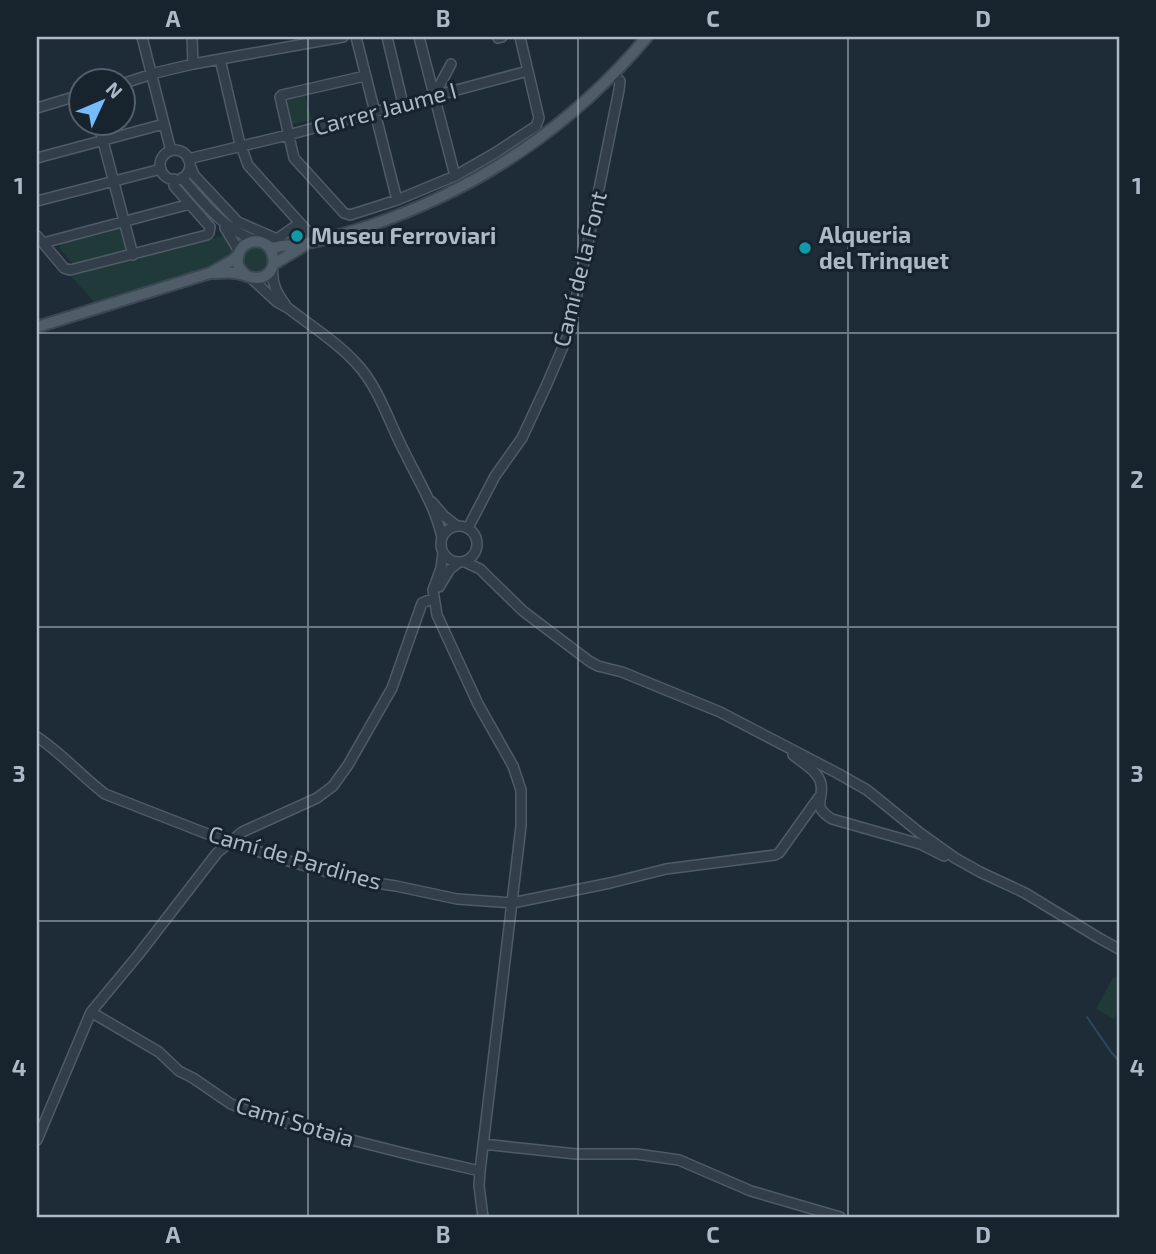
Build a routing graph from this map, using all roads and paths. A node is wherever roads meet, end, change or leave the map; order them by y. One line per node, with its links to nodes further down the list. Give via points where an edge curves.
1 (142, 37): 13 (street)
2 (192, 37): 10 (street)
3 (343, 37): 9 (street)
4 (356, 37): 14 (street)
5 (387, 37): 19 (street)
6 (419, 37): 17 (street)
7 (520, 37): 12 (street)
8 (647, 37): 15 (main road)
9 (220, 59): 10 (street); 26 (street)
10 (193, 64): 13 (street)
11 (452, 64): 17 (street)
12 (528, 71): 17 (street, Carrer Jaume I); 31 (street, via 539,118 536,126)
13 (152, 75): 16 (street); 22 (street)
14 (365, 76): 21 (street); 23 (street, via 282,95)
15 (617, 78): 43 (main road, via 548,133 481,177 395,217); 54 (street, Camí de la Font, via 611,137 572,321 522,438 495,476)
16 (136, 80)
17 (434, 96): 19 (street, Carrer Jaume I); 31 (street)
18 (66, 99): 20 (street)
19 (403, 104): 21 (street, Carrer Jaume I)
20 (37, 108)
21 (374, 111): 23 (street, Carrer Jaume I); 34 (street)
22 (164, 124): 25 (street); 27 (street)
23 (288, 135): 26 (street, Carrer Jaume I); 34 (street, via 294,158 344,213 352,216)
24 (102, 136): 25 (street)
25 (103, 141): 28 (street); 33 (street)
26 (242, 146): 29 (street, Carrer Jaume I); 39 (street, via 250,169)
27 (171, 151): 29 (street, via 183,153); 30 (street, via 162,158)
28 (37, 158)
29 (189, 162): 32 (street, via 187,173); 39 (street, via 194,174 240,224 277,239)
30 (161, 169): 32 (street, via 167,177); 33 (street)
31 (454, 176): 34 (street)
32 (178, 179): 36 (street, via 174,186); 37 (street)
33 (114, 180): 35 (street); 38 (street)
34 (397, 200)
35 (37, 201)
36 (190, 204): 38 (street); 46 (street, via 210,227 207,235)
37 (220, 220): 42 (street); 45 (street)
38 (124, 222): 41 (street); 46 (street)
39 (299, 224): 40 (street)
40 (313, 237)
41 (40, 239): 46 (street, via 66,270)
42 (258, 241): 44 (main road); 45 (main road, via 248,243)
43 (304, 245): 44 (main road); 47 (main road)
44 (269, 247): 47 (main road)
45 (238, 254): 48 (main road); 49 (main road, via 239,266)
46 (133, 255)
47 (273, 265): 49 (main road, via 266,275); 50 (street, via 274,286)
48 (210, 273): 49 (main road); 51 (main road)
49 (248, 276): 50 (street)
50 (288, 308): 52 (street, via 361,369)
51 (37, 327)
52 (426, 495): 53 (street); 55 (street)
53 (457, 526): 54 (street); 55 (street)
54 (468, 528): 56 (street)
55 (442, 538): 57 (street)
56 (477, 547): 58 (street, via 474,555); 59 (street)
57 (443, 553): 58 (street, via 450,561); 60 (street)
58 (461, 562): 59 (street, via 480,569); 60 (street, via 446,575)
59 (498, 585): 62 (street, via 593,664 720,712)
60 (434, 598): 66 (street, via 422,603 392,688 333,786); 68 (street, via 440,625 519,783 520,826)
61 (37, 737): 66 (street, Camí de Pardines, via 105,794)
62 (788, 748): 63 (street, via 818,778); 67 (street, via 867,790)
63 (819, 797): 64 (street, Camí de Pardines); 65 (street)
64 (807, 815): 65 (street); 68 (street, Camí de Pardines, via 775,855 666,869)
65 (827, 816): 67 (street)
66 (228, 842): 68 (street, Camí de Pardines, via 356,880 457,899); 70 (street)
67 (955, 858): 69 (street)
68 (512, 903): 72 (street)
69 (1119, 949)
70 (91, 1012): 71 (street); 73 (street, Camí Sotaia, via 159,1052 178,1071 231,1104 300,1127)
71 (37, 1140)
72 (483, 1144): 73 (street); 75 (street, via 679,1160 751,1191)
73 (480, 1171): 74 (street)
74 (483, 1217)
75 (840, 1217)

